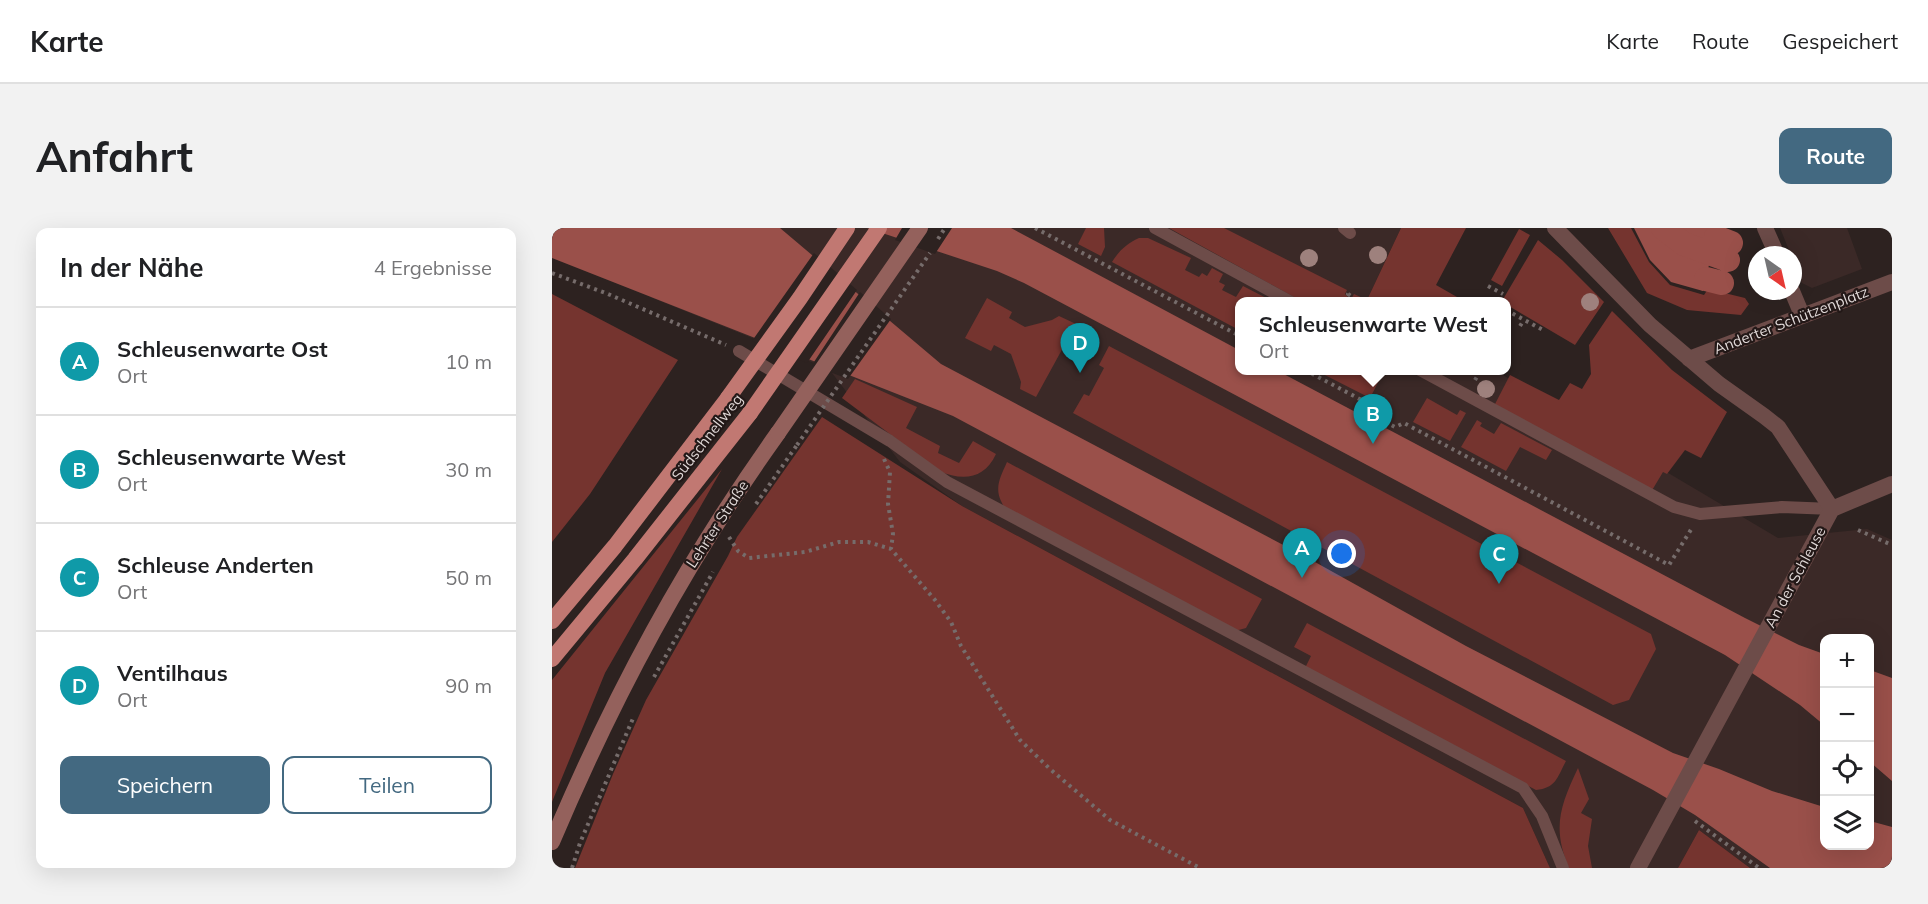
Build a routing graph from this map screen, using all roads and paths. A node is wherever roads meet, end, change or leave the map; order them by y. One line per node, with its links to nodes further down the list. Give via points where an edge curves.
1 (847, 228): 39 (highway, Südschnellweg, bridge, via 728,398)
2 (879, 228): 40 (highway, Südschnellweg, bridge, via 750,413 636,560)
3 (920, 228): 33 (main road, Lehrter Straße, bridge)
4 (945, 228): 31 (path, bridge)
5 (1035, 228): 24 (path)
6 (1155, 228): 16 (lane)
7 (1555, 228): 26 (street, An der Schleuse)
8 (1766, 228): 9 (street)
9 (1773, 246)
10 (552, 273): 14 (path)
11 (1892, 282): 20 (street, Anderter Schützenplatz)
12 (1488, 286): 15 (path)
13 (1350, 292): 17 (path)
14 (608, 294)
15 (1503, 294)
16 (1283, 297)
17 (1350, 297)
18 (1796, 300): 20 (street)
19 (1511, 313): 21 (path)
20 (1802, 315): 26 (street, Anderter Schützenplatz)
21 (1524, 320): 22 (path); 23 (path)
22 (1520, 326)
23 (1543, 330)
24 (1235, 334)
25 (739, 351): 47 (lane, via 890,441 947,482 1522,788 1542,816)
26 (1689, 359): 30 (street, An der Schleuse, via 1778,427)
27 (1314, 375): 32 (path, via 1369,404 1376,417 1395,427 1404,423 1669,565)
28 (1429, 375): 32 (lane, via 1674,507)
29 (1892, 484): 30 (street)
30 (1832, 509): 32 (lane, via 1782,507); 48 (street, An der Schleuse)
31 (751, 511)
32 (1700, 514)
33 (714, 526): 35 (path); 44 (main road, Lehrter Straße, via 639,656)
34 (1858, 530): 36 (path)
35 (731, 539): 37 (path); 46 (path, via 738,551 749,558 804,552 839,542 868,542 891,549 951,622 961,646 1020,740 1110,820)
36 (1892, 545)
37 (726, 549)
38 (714, 570): 41 (path)
39 (552, 621)
40 (552, 659)
41 (651, 682)
42 (635, 713): 45 (path)
43 (1695, 821): 49 (path)
44 (552, 842)
45 (572, 868)
46 (1200, 868)
47 (1563, 868)
48 (1638, 868)
49 (1759, 868)

